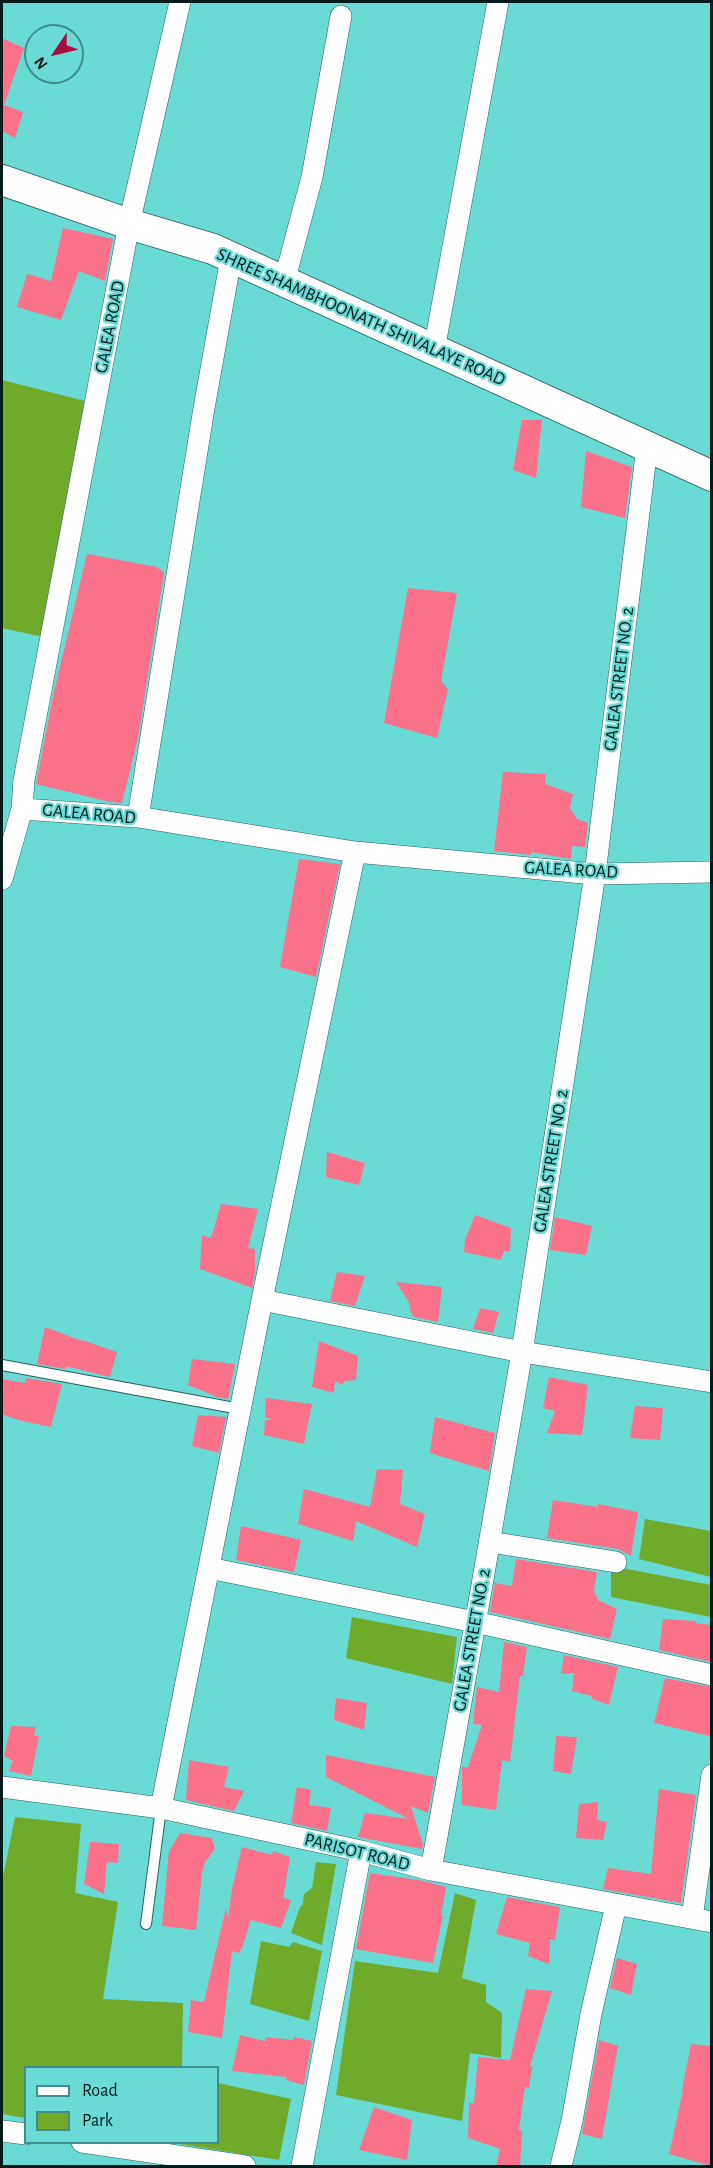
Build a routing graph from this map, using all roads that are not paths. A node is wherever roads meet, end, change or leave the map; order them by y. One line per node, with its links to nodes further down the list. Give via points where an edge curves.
1 (180, 2): 5 (street, GALEA ROAD)
2 (498, 2): 8 (street)
3 (341, 16): 7 (street, via 312,177)
4 (2, 180): 5 (street, SHREE SHAMBHOONATH SHIVALAYE ROAD)
5 (129, 224): 6 (street, SHREE SHAMBHOONATH SHIVALAYE ROAD); 11 (street, GALEA ROAD, via 24,780)
6 (231, 258): 7 (street, SHREE SHAMBHOONATH SHIVALAYE ROAD); 12 (street)
7 (284, 282): 8 (street, SHREE SHAMBHOONATH SHIVALAYE ROAD)
8 (434, 350): 9 (street, SHREE SHAMBHOONATH SHIVALAYE ROAD)
9 (647, 447): 10 (street, SHREE SHAMBHOONATH SHIVALAYE ROAD); 15 (street, GALEA STREET NO. 2)
10 (711, 476)
11 (22, 809): 12 (street, GALEA ROAD); 16 (street)
12 (138, 817): 13 (street, GALEA ROAD)
13 (355, 852): 15 (street, GALEA ROAD); 17 (street)
14 (711, 872): 15 (street, GALEA ROAD)
15 (596, 874): 18 (street, GALEA STREET NO. 2)
16 (2, 879)
17 (262, 1300): 18 (street); 21 (street)
18 (522, 1352): 20 (street); 22 (street, GALEA STREET NO. 2)
19 (2, 1365): 21 (lane)
20 (711, 1382)
21 (240, 1409): 24 (street)
22 (490, 1542): 23 (street); 25 (street, GALEA STREET NO. 2)
23 (616, 1562)
24 (209, 1568): 25 (street); 29 (street)
25 (475, 1622): 26 (street); 31 (street, GALEA STREET NO. 2)
26 (711, 1675)
27 (711, 1775): 33 (street)
28 (2, 1787): 29 (street, PARISOT ROAD)
29 (161, 1808): 30 (street, PARISOT ROAD); 34 (lane)
30 (361, 1851): 31 (street, PARISOT ROAD); 39 (street)
31 (431, 1870): 32 (street, PARISOT ROAD)
32 (616, 1905): 33 (street, PARISOT ROAD); 40 (street)
33 (702, 1920)
34 (146, 1924)
35 (2, 2131): 36 (street)
36 (24, 2134)
37 (96, 2144): 38 (street)
38 (245, 2166)
39 (302, 2166)
40 (561, 2166)

